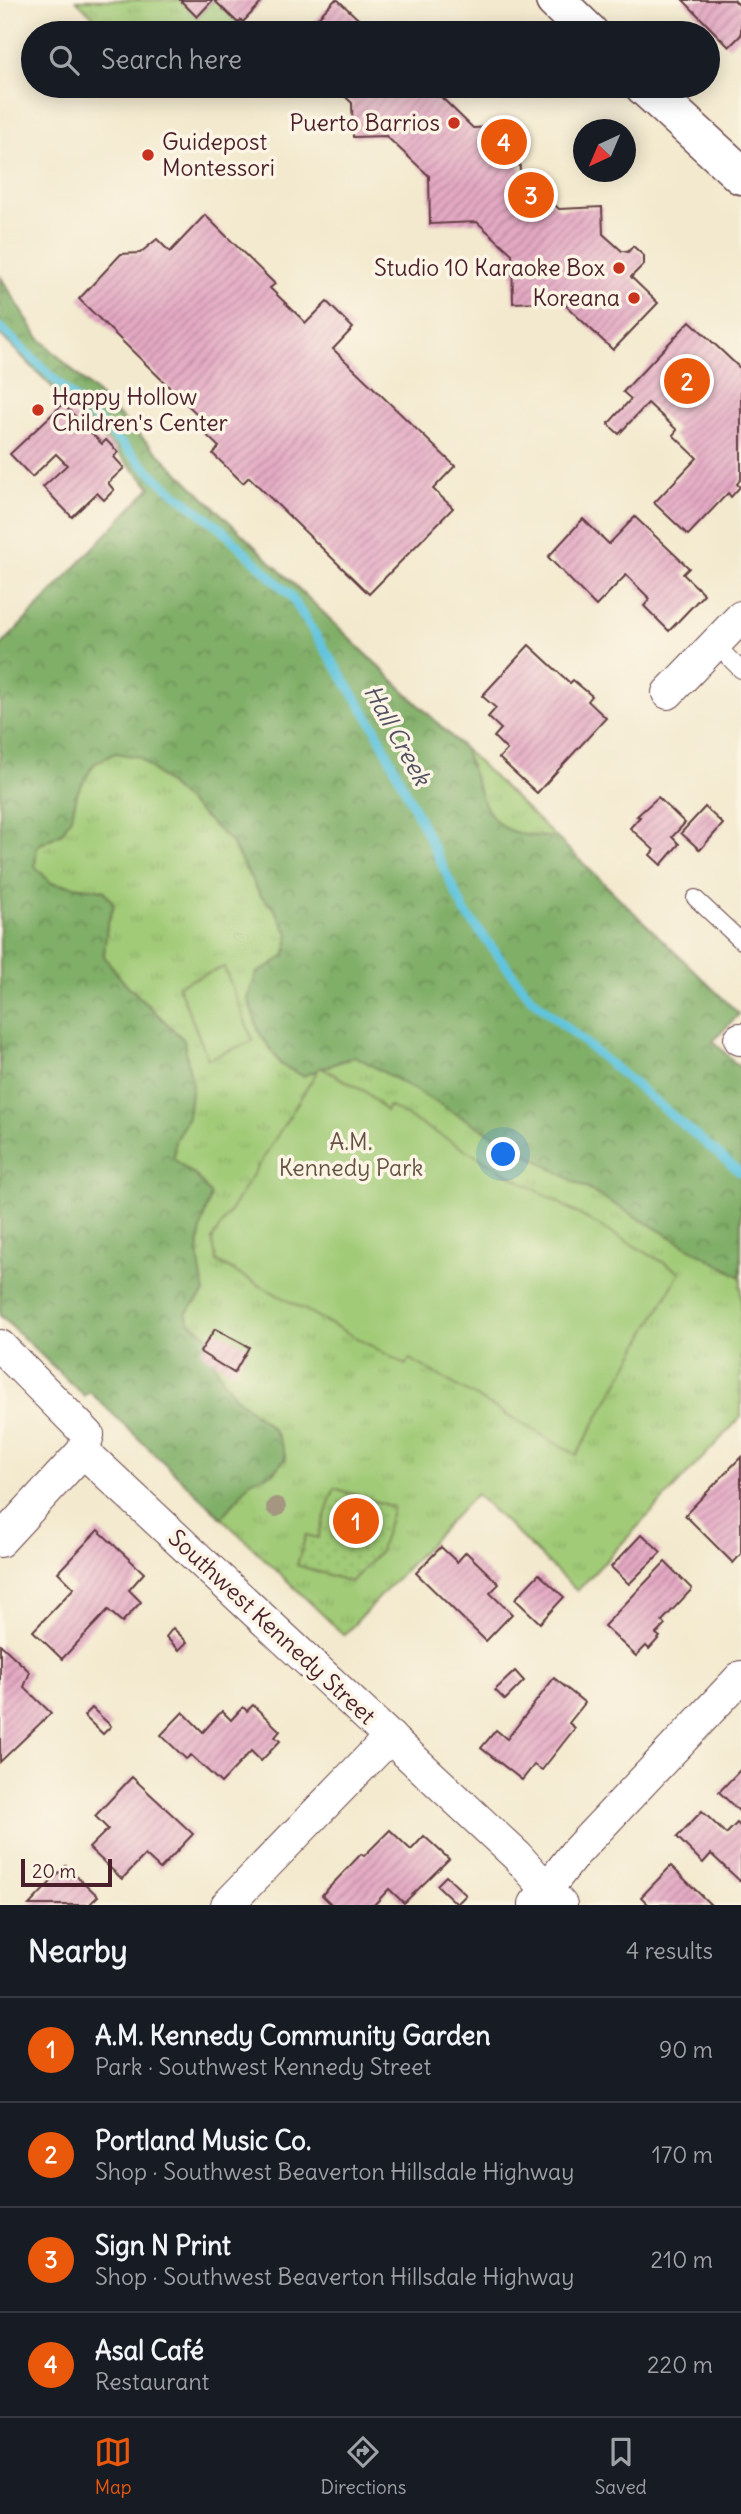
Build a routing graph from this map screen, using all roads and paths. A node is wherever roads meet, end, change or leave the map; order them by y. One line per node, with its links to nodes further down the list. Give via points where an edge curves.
1 (657, 98): 2 (main road)
2 (741, 175)
3 (741, 617): 4 (street)
4 (715, 644): 5 (lane); 6 (street)
5 (741, 670)
6 (668, 693)
7 (695, 898): 8 (lane)
8 (741, 941)
9 (741, 1030): 10 (lane)
10 (741, 1039)
11 (0, 1346): 12 (street, via 88,1435)
12 (83, 1451): 13 (street); 15 (street, Southwest Kennedy Street)
13 (0, 1541)
14 (741, 1676): 16 (street, via 575,1853)
15 (390, 1737): 16 (street, Southwest Kennedy Street, via 517,1856); 17 (street)
16 (547, 1900)
17 (227, 1905)

